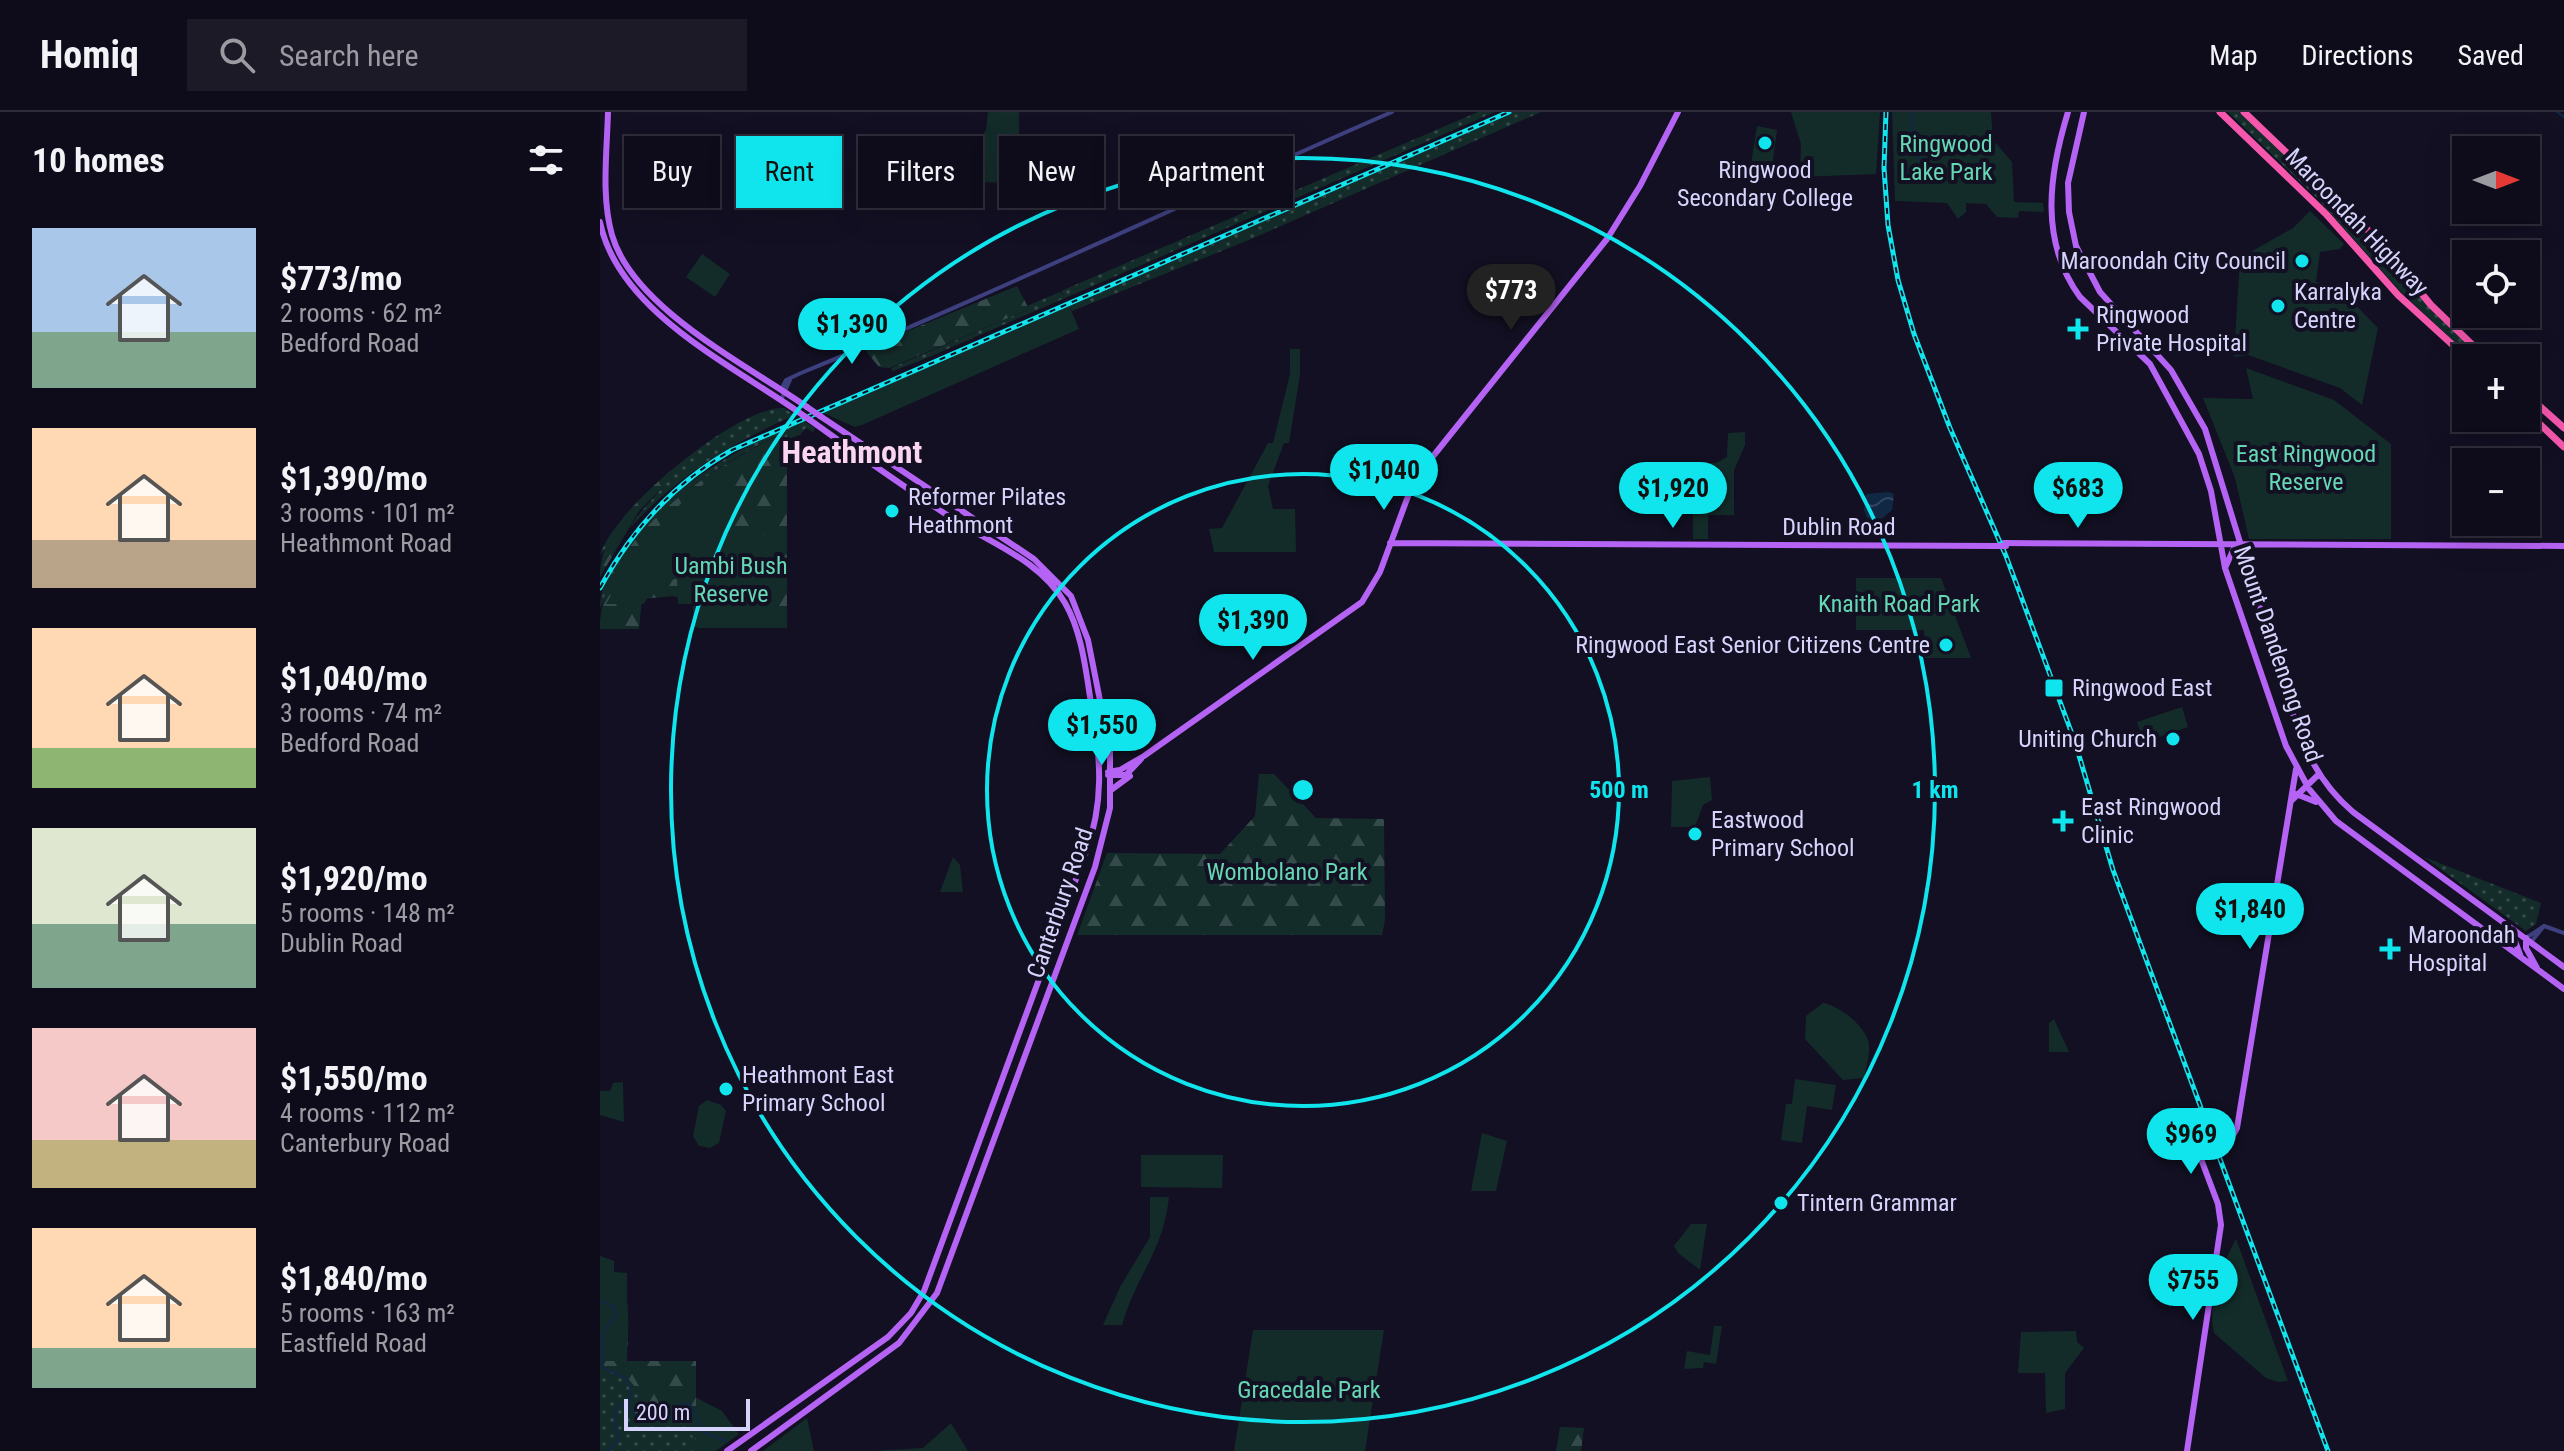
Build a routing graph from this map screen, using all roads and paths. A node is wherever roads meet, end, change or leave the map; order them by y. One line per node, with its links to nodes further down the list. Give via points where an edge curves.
1 (608, 112): 11 (main road, Canterbury Road, via 608,212 621,258 653,299)
2 (1392, 112): 14 (street)
3 (1678, 112): 30 (main road, via 1614,229 1414,480)
4 (2068, 112): 16 (main road, Mount Dandenong Road, via 2052,182 2055,246 2080,297 2137,350)
5 (2084, 112): 13 (main road, Mount Dandenong Road, via 2068,183 2076,246 2100,292)
6 (2220, 112): 9 (highway, Maroondah Highway)
7 (2244, 112): 10 (highway, Maroondah Highway, via 2375,237)
8 (600, 222): 12 (main road, Canterbury Road, via 612,259 635,293)
9 (2452, 344)
10 (2471, 344)
11 (729, 353): 12 (main road); 15 (main road, Canterbury Road)
12 (723, 360): 18 (main road, Canterbury Road)
13 (2174, 375): 16 (main road); 29 (main road, Mount Dandenong Road, via 2205,429)
14 (788, 379): 15 (street); 17 (street)
15 (771, 382): 17 (main road, Canterbury Road)
16 (2162, 383): 31 (main road, Mount Dandenong Road, via 2204,468)
17 (783, 390): 18 (street); 20 (main road, Canterbury Road, bridge)
18 (779, 399): 23 (main road, Canterbury Road, bridge)
19 (2540, 407): 22 (highway)
20 (827, 421): 23 (main road); 25 (main road, Canterbury Road)
21 (2540, 424): 24 (highway)
22 (2564, 428)
23 (826, 430): 26 (main road, Canterbury Road)
24 (2564, 447)
25 (900, 471): 26 (main road); 27 (main road, Canterbury Road)
26 (895, 478): 28 (main road, Canterbury Road)
27 (963, 513): 28 (main road); 34 (main road, Canterbury Road, via 1034,559 1071,596 1088,640)
28 (958, 522): 37 (main road, Canterbury Road, via 1025,560 1065,604 1082,653)
29 (2238, 527): 31 (main road, Mount Dandenong Road); 31 (main road)
30 (1390, 543): 31 (main road, Dublin Road); 35 (main road, via 1376,582 1355,609)
31 (2232, 546): 32 (main road, Dublin Road); 33 (main road); 33 (main road, Mount Dandenong Road); 39 (main road, Mount Dandenong Road)
32 (2564, 546)
33 (2225, 568): 36 (main road, Mount Dandenong Road)
34 (1107, 730): 35 (main road, via 1117,764); 38 (main road, Canterbury Road)
35 (1129, 769): 38 (main road); 41 (main road, via 1125,782)
36 (2296, 769): 40 (main road, Mount Dandenong Road); 42 (main road)
37 (1101, 773): 38 (main road); 49 (main road, Canterbury Road, via 1093,832)
38 (1111, 774): 41 (main road, Canterbury Road)
39 (2319, 774): 40 (main road); 44 (main road, Mount Dandenong Road, via 2353,812)
40 (2305, 784): 42 (main road); 43 (main road, Mount Dandenong Road)
41 (1111, 790): 50 (main road, Canterbury Road, via 1100,852)
42 (2294, 793): 43 (main road); 60 (main road, via 2237,1128 2232,1137 2198,1151 2221,1225)
43 (2320, 804): 45 (main road, Mount Dandenong Road)
44 (2455, 887): 45 (main road, via 2460,900); 47 (main road, Mount Dandenong Road, via 2510,928)
45 (2455, 909): 47 (main road, Mount Dandenong Road)
46 (2564, 933): 47 (street, via 2542,928)
47 (2523, 948): 48 (main road, Mount Dandenong Road); 51 (main road, Mount Dandenong Road, via 2537,969)
48 (2564, 967)
49 (1039, 978): 50 (main road); 52 (main road, Canterbury Road)
50 (1053, 982): 53 (main road, Canterbury Road)
51 (2564, 989)
52 (963, 1187): 53 (main road); 54 (main road, Canterbury Road)
53 (976, 1193): 55 (main road, Canterbury Road)
54 (937, 1259): 55 (main road); 56 (main road, Canterbury Road, via 924,1291 899,1326)
55 (951, 1261): 57 (main road, Canterbury Road, via 930,1305 899,1343)
56 (799, 1400): 57 (main road); 58 (main road, Canterbury Road)
57 (808, 1411): 59 (main road, Canterbury Road)
58 (727, 1451)
59 (751, 1451)
60 (2187, 1451)

